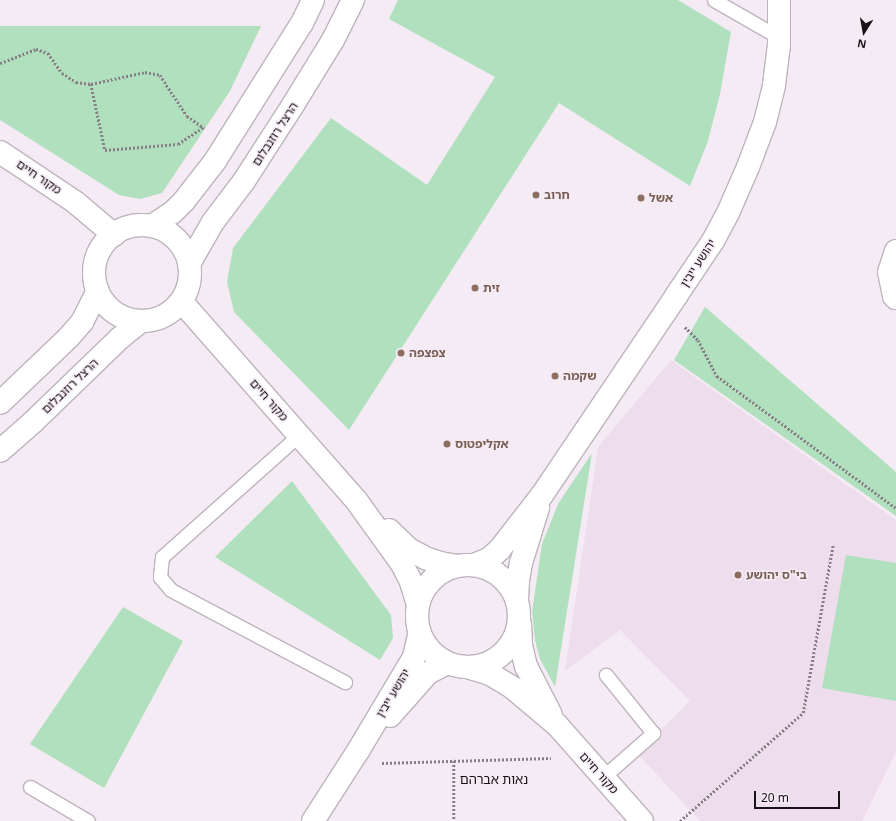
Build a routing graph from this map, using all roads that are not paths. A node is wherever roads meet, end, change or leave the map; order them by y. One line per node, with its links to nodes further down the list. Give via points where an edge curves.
1 (313, 0): 7 (street, via 302,23 215,161 184,201)
2 (353, 0): 10 (street, הרצל רוזנבלום, via 333,40 297,98 244,181 213,222)
3 (714, 0): 5 (lane)
4 (779, 0): 5 (street, יהושע ייבין)
5 (780, 38): 18 (street, יהושע ייבין, via 774,85 765,122 728,213 713,241)
6 (0, 152): 8 (street, מקור חיים, via 75,202)
7 (152, 226): 8 (street, via 138,225 125,228); 10 (street, via 165,231 176,240 185,250)
8 (114, 235): 11 (street, via 103,246 96,261 94,276)
9 (896, 251): 12 (street, via 890,272)
10 (189, 264): 13 (street, via 190,277)
11 (98, 291): 14 (street, via 105,303 115,312 127,318); 15 (street, via 82,322 70,337)
12 (896, 298)
13 (181, 301): 14 (street, via 174,310 164,316); 16 (street, מקור חיים)
14 (141, 320): 17 (street, הרצל רוזנבלום)
15 (0, 403)
16 (300, 434): 19 (street, מקור חיים); 26 (lane, via 162,557 160,577 171,590)
17 (0, 451)
18 (542, 495): 20 (street, יהושע ייבין, via 500,549 488,558); 22 (street, יהושע ייבין, via 521,562 518,581)
19 (356, 500): 20 (street, מקור חיים, via 409,549 440,563); 21 (street, מקור חיים, via 402,564)
20 (466, 565): 21 (street, via 439,574 430,582); 22 (street, via 483,567 500,575 509,584)
21 (418, 605): 23 (street)
22 (519, 609): 24 (street, via 519,626 512,643 500,656 483,665); 27 (street, מקור חיים, via 521,645 526,666)
23 (420, 632): 24 (street, via 433,653); 28 (street, יהושע ייבין, via 414,658)
24 (457, 665): 27 (street, מקור חיים, via 490,674 513,688); 28 (street, יהושע ייבין, via 428,673)
25 (606, 675): 29 (lane, via 653,733)
26 (345, 682)
27 (557, 725): 29 (street, מקור חיים)
28 (354, 757): 32 (street, יהושע ייבין)
29 (603, 777): 33 (street, מקור חיים)
30 (30, 787): 31 (lane)
31 (88, 821)
32 (313, 821)
33 (642, 821)

